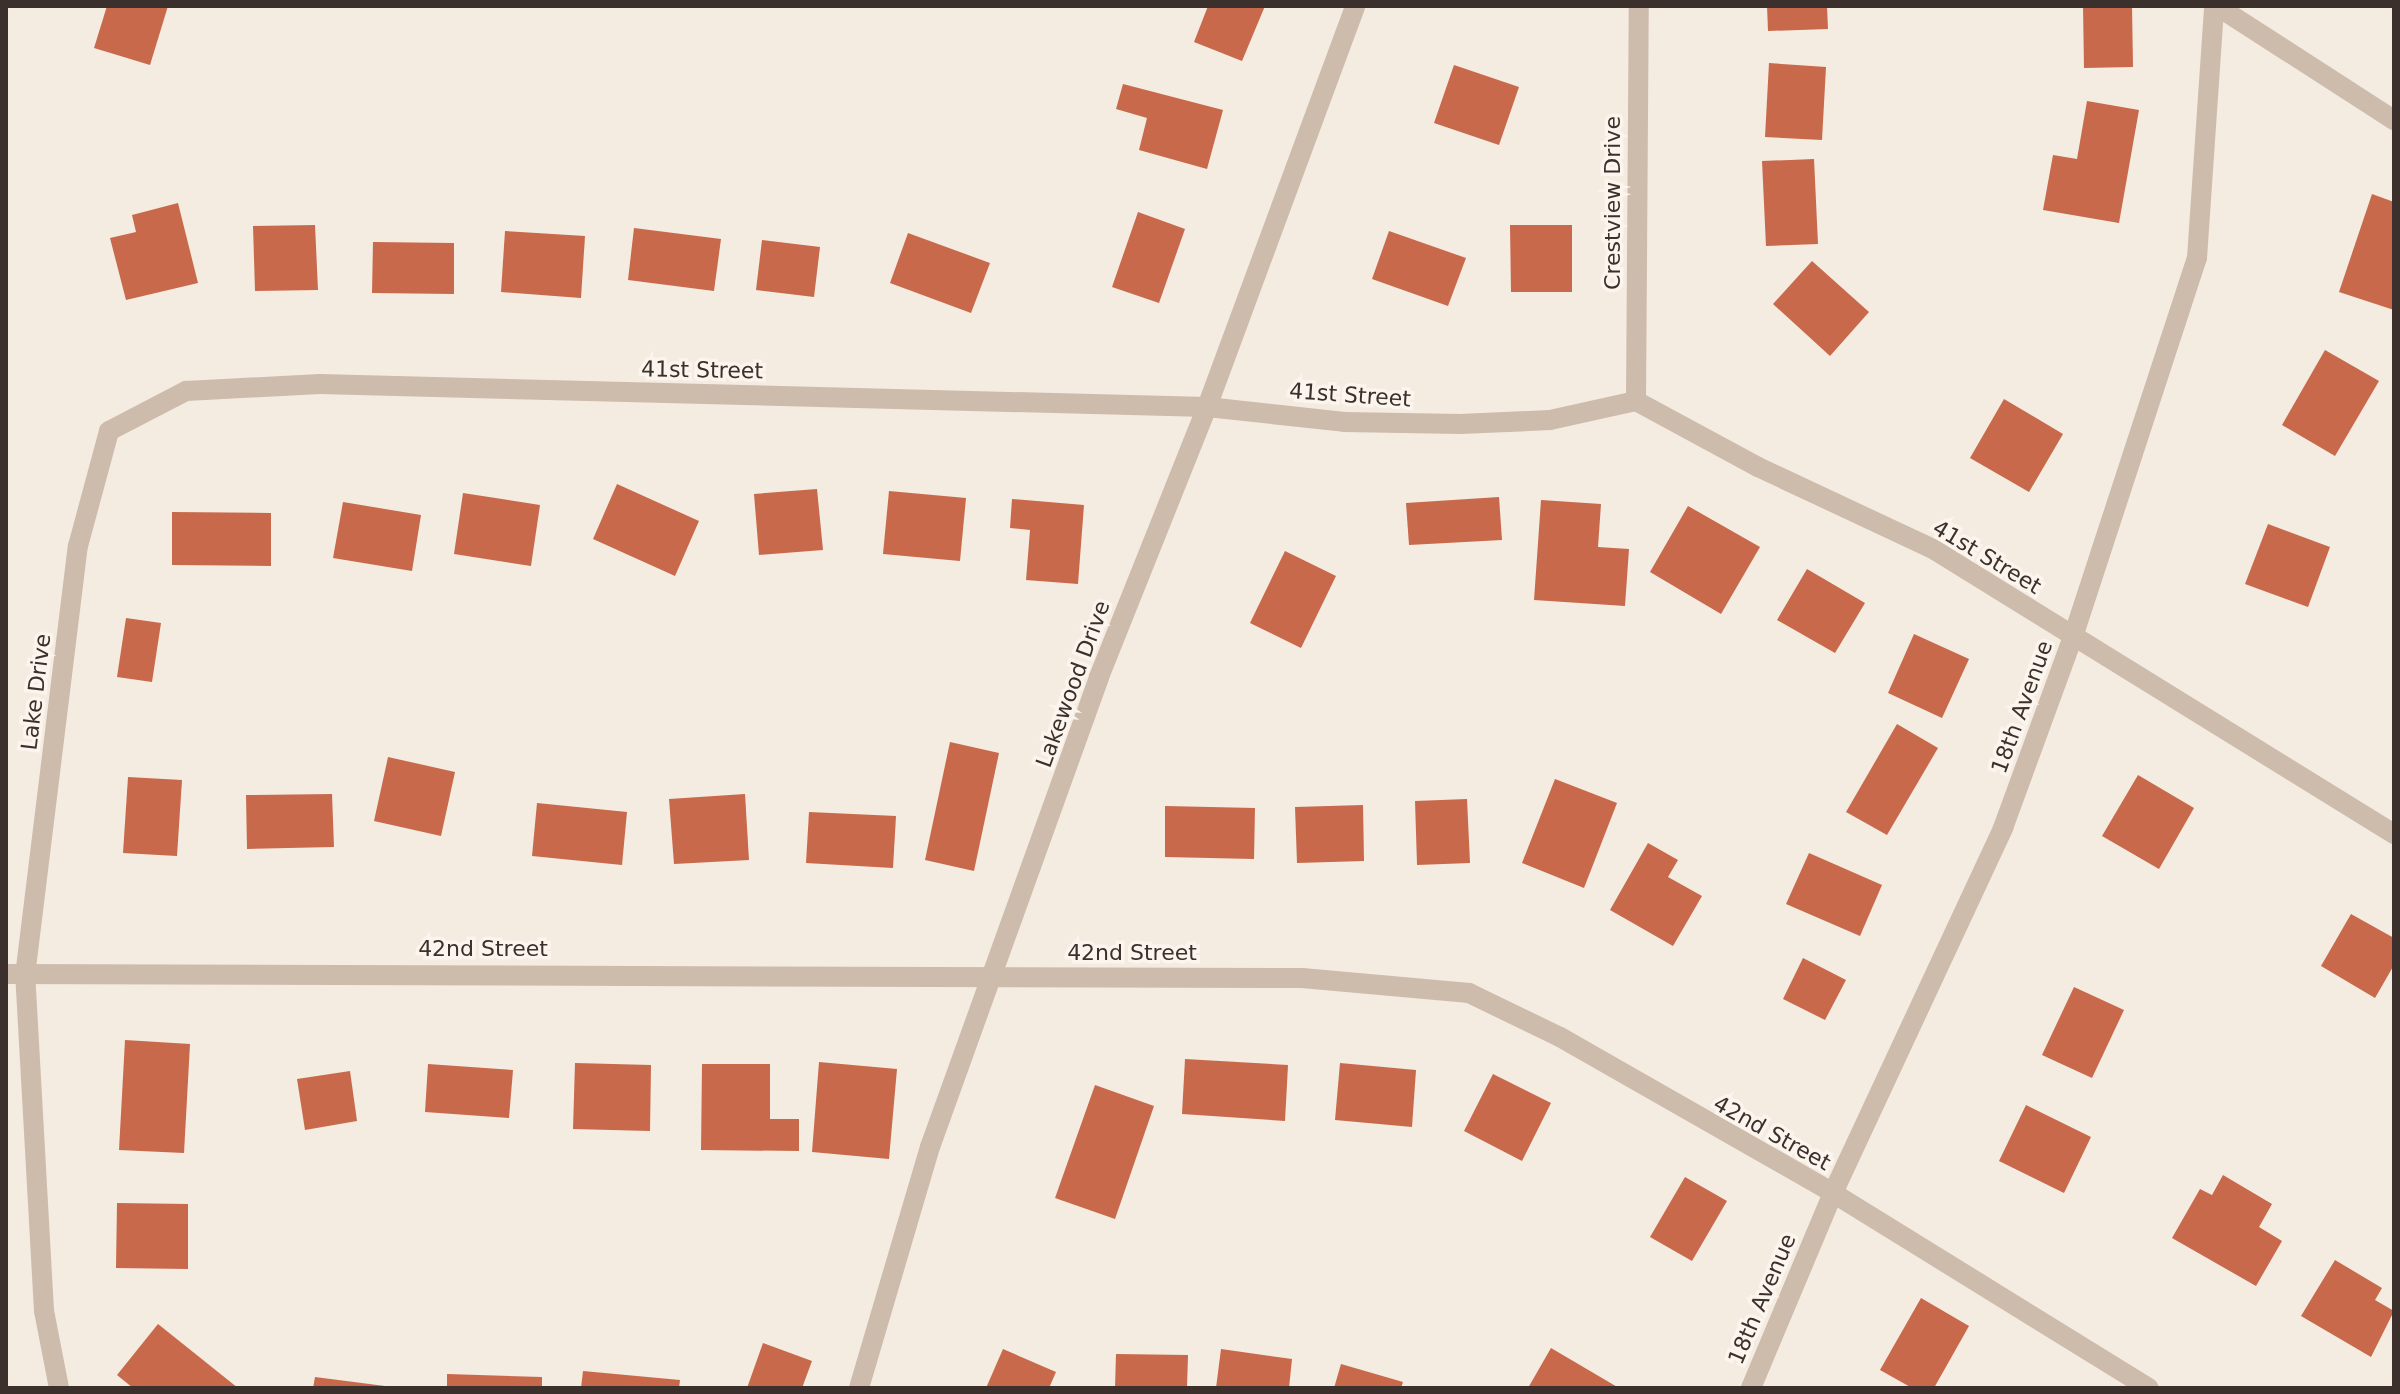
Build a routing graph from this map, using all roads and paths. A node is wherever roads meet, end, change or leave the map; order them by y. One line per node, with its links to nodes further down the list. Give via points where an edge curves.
1 (1355, 6): 7 (street, Lakewood Drive)
2 (1639, 6): 6 (street, Crestview Drive)
3 (2215, 6): 4 (street); 8 (street, 18th Avenue, via 2197,258)
4 (2394, 120)
5 (186, 391): 7 (street, 41st Street, via 320,384); 10 (street, Lake Drive, via 109,431 78,546)
6 (1636, 401): 7 (street, 41st Street, via 1550,420 1460,424 1344,422); 8 (street, 41st Street, via 1758,467 1933,549)
7 (1207, 407): 11 (street, Lakewood Drive, via 1099,677)
8 (2073, 637): 9 (street, 41st Street); 12 (street, 18th Avenue, via 2003,828)
9 (2394, 834)
10 (15, 975): 11 (street, 42nd Street); 13 (street, Lake Drive, via 43,1288)
11 (993, 976): 12 (street, 42nd Street, via 1302,978 1469,993 1560,1037); 14 (street, Lakewood Drive, via 930,1147)
12 (1833, 1193): 15 (street, 18th Avenue); 16 (street, 42nd Street)
13 (59, 1388)
14 (859, 1388)
15 (1751, 1388)
16 (2149, 1388)

